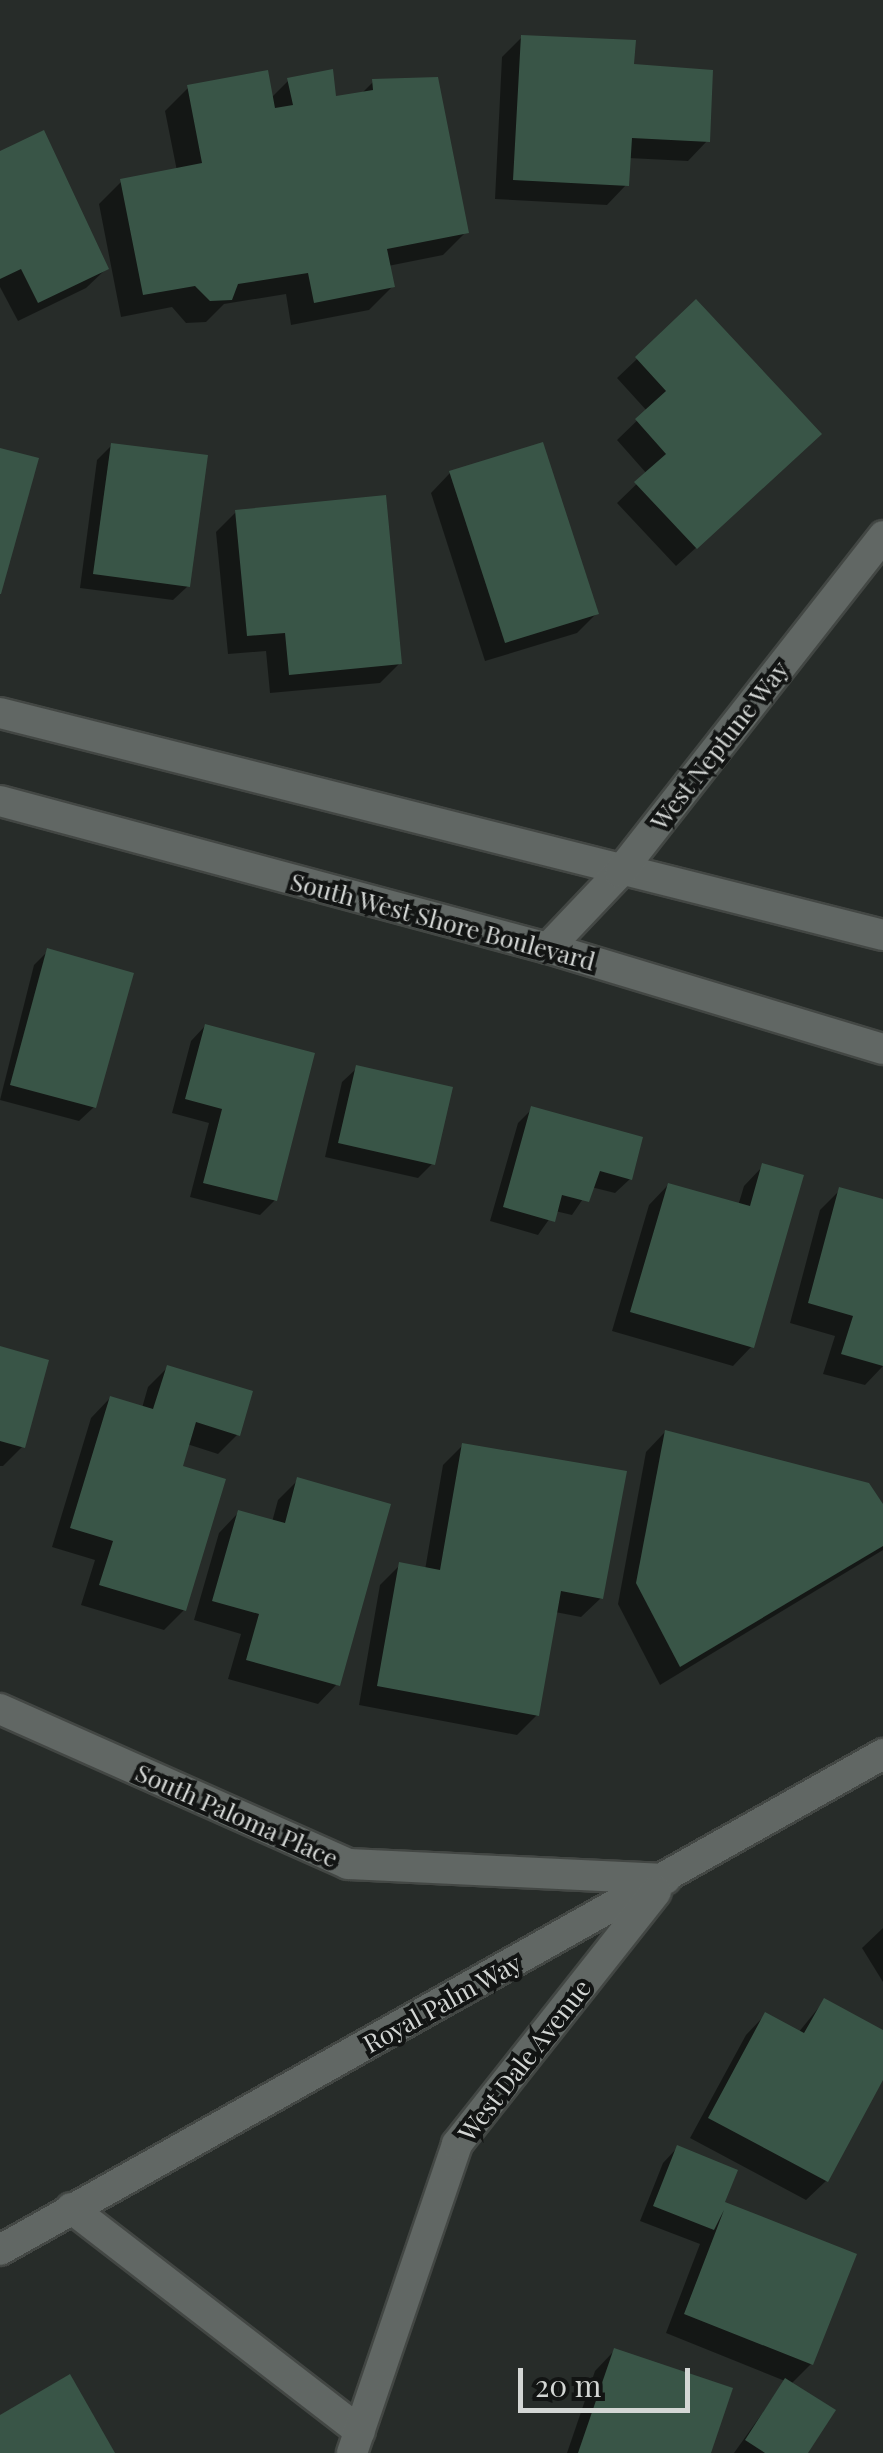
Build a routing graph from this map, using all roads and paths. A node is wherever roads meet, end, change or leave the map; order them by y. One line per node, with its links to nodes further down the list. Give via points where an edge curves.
1 (883, 536): 4 (street, West Neptune Way)
2 (0, 713): 4 (street)
3 (0, 800): 6 (street, South West Shore Boulevard)
4 (620, 872): 5 (street); 6 (street, West Neptune Way)
5 (883, 934)
6 (548, 948): 7 (street, South West Shore Boulevard)
7 (883, 1049)
8 (0, 1709): 10 (street, South Paloma Place, via 348,1864)
9 (883, 1754): 10 (street, Royal Palm Way)
10 (666, 1879): 11 (street, Royal Palm Way); 13 (street, West Dale Avenue, via 458,2144)
11 (72, 2208): 12 (street, Royal Palm Way); 13 (street, West Dale Avenue)
12 (0, 2250)
13 (356, 2442)

